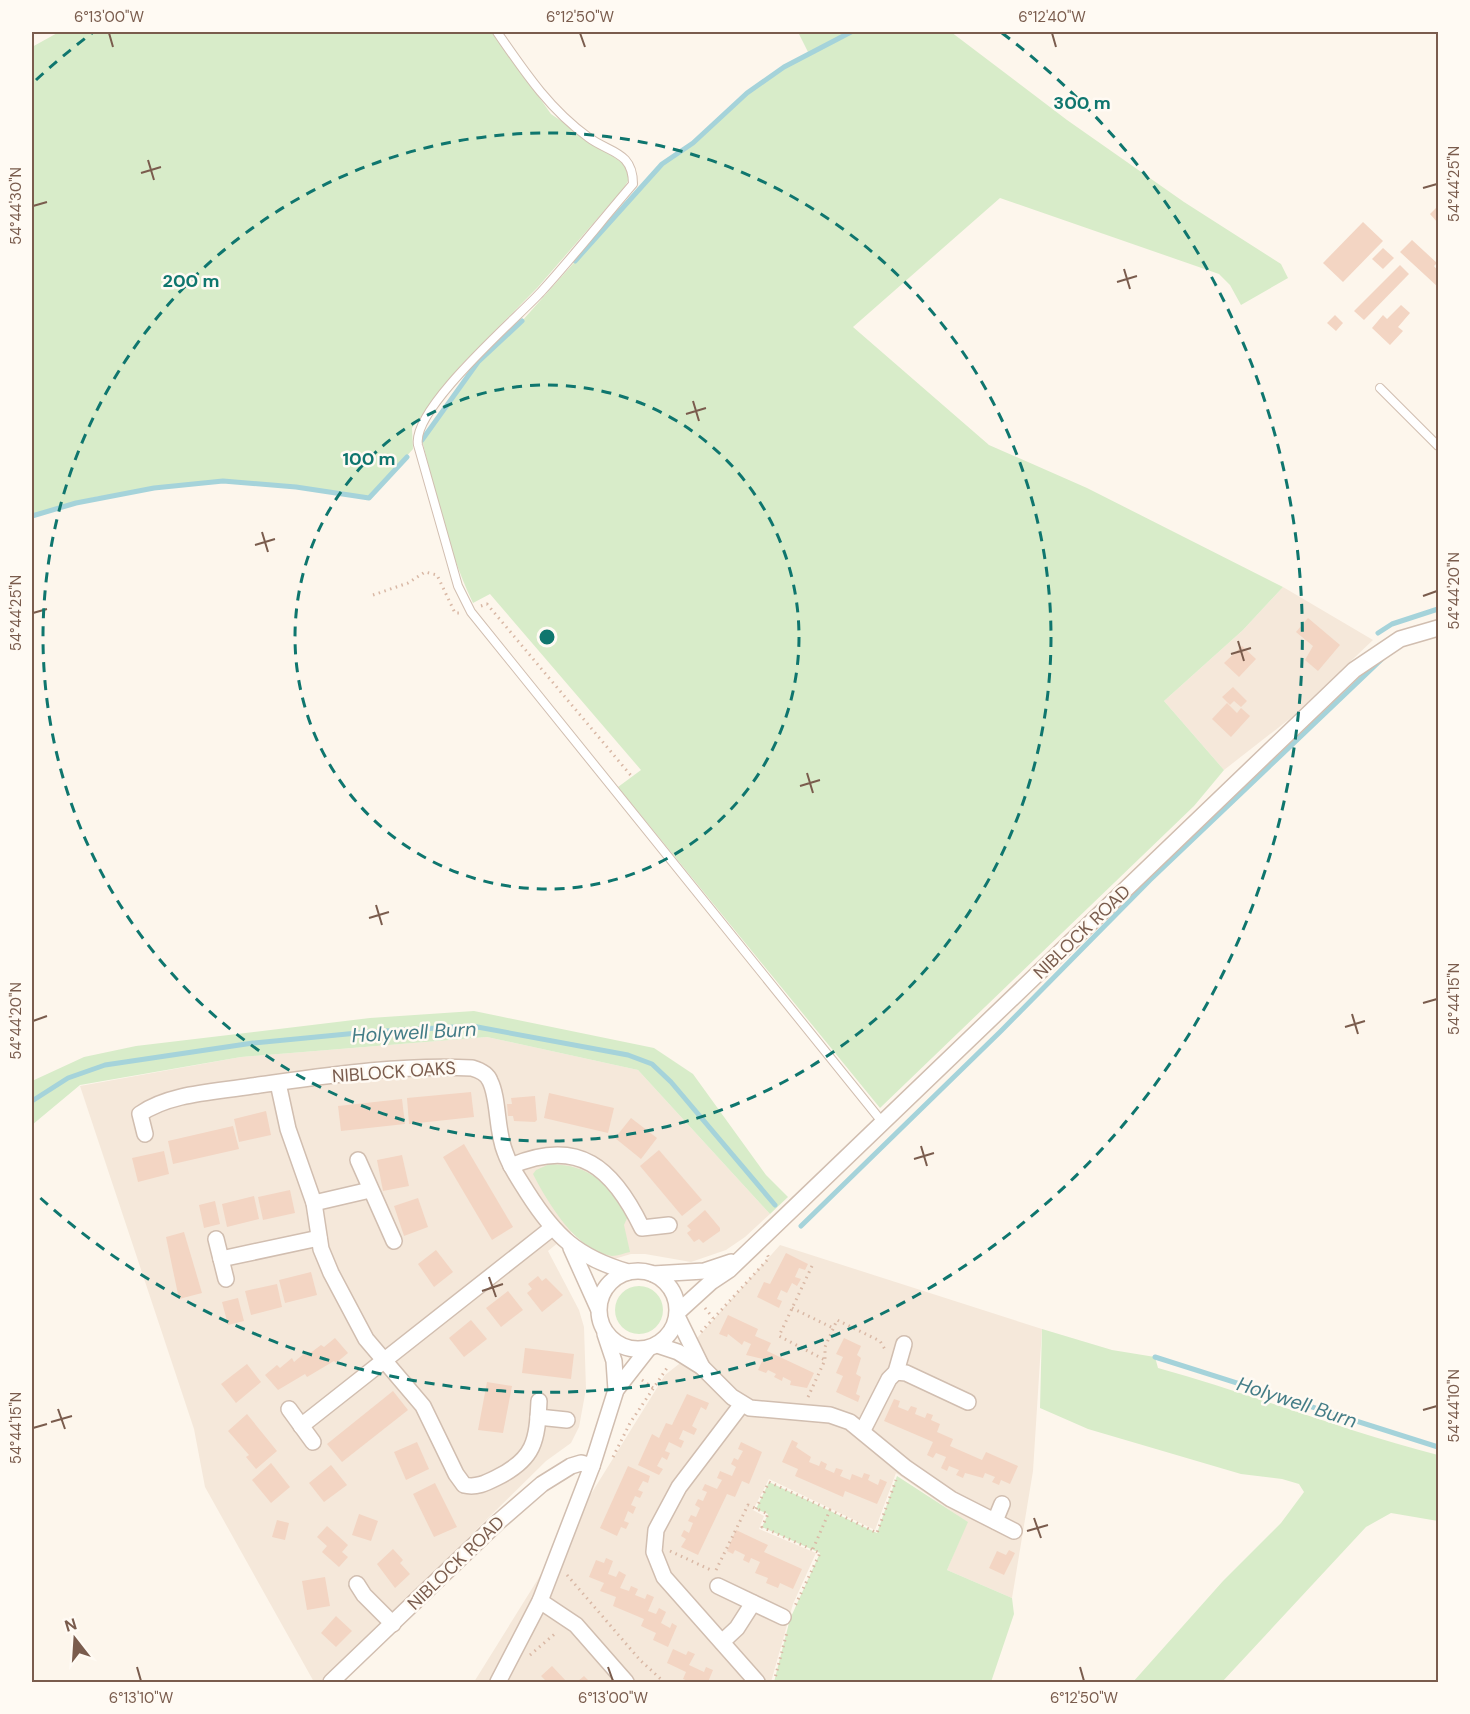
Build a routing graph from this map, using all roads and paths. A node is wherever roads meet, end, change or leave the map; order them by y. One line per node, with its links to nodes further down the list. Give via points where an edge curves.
1 (497, 32): 5 (lane, via 561,116 591,139 622,155 633,174 633,184 541,292 471,359 417,430 458,586)
2 (1380, 388): 3 (lane)
3 (1438, 446)
4 (373, 595): 5 (path, via 408,583 425,572 437,575 455,614)
5 (471, 612): 7 (path, via 487,604); 9 (lane)
6 (1438, 628): 9 (street, NIBLOCK ROAD, via 1400,639 1354,670)
7 (633, 778)
8 (278, 1083): 10 (street, NIBLOCK OAKS, via 205,1093 152,1107 140,1114); 12 (street, NIBLOCK OAKS, via 371,1071 472,1068 490,1080 500,1139); 14 (street, via 288,1129)
9 (883, 1123): 20 (street, NIBLOCK ROAD)
10 (145, 1134)
11 (358, 1160): 13 (street)
12 (511, 1166): 15 (street, via 550,1154 581,1158 614,1180 642,1228); 16 (street, NIBLOCK OAKS)
13 (370, 1190): 14 (street); 19 (street)
14 (314, 1203): 17 (street)
15 (669, 1225)
16 (552, 1228): 21 (street, NIBLOCK OAKS); 37 (street)
17 (319, 1238): 22 (street); 37 (street, via 331,1274 355,1320)
18 (216, 1239): 22 (street)
19 (394, 1241)
20 (760, 1241): 23 (street, NIBLOCK ROAD); 33 (path, via 769,1258 700,1333)
21 (571, 1248): 25 (street, NIBLOCK OAKS); 28 (street, NIBLOCK OAKS)
22 (221, 1259): 27 (street)
23 (740, 1260): 26 (street, NIBLOCK ROAD, via 704,1271); 30 (street, NIBLOCK ROAD)
24 (812, 1266): 29 (path)
25 (628, 1272): 26 (street); 28 (street, via 607,1285)
26 (653, 1274): 30 (street, via 672,1290)
27 (226, 1279)
28 (598, 1308): 32 (street)
29 (792, 1308): 31 (path); 38 (path, via 779,1336)
30 (677, 1314): 33 (street); 35 (street, via 672,1331)
31 (833, 1328): 38 (path, via 825,1347); 40 (path, via 837,1320 880,1341)
32 (605, 1332): 35 (street, via 624,1347); 41 (street, via 614,1362)
33 (689, 1339): 39 (street)
34 (904, 1344): 40 (street)
35 (653, 1347): 36 (street); 41 (street)
36 (678, 1352): 39 (street); 52 (path, via 630,1424)
37 (384, 1360): 47 (street, via 423,1406 464,1485 488,1482 525,1460 534,1443); 49 (street)
38 (825, 1360): 46 (path, via 807,1399)
39 (702, 1367): 44 (street)
40 (896, 1372): 43 (street, via 906,1372); 50 (street)
41 (616, 1390): 54 (street)
42 (540, 1401): 47 (street)
43 (968, 1402)
44 (742, 1404): 46 (street, via 759,1410); 60 (street, via 678,1487)
45 (289, 1409): 49 (street)
46 (805, 1413): 50 (street, via 830,1415)
47 (538, 1417): 48 (street)
48 (567, 1420)
49 (301, 1426): 51 (street)
50 (863, 1430): 53 (street)
51 (313, 1442)
52 (611, 1461)
53 (901, 1464): 57 (path, via 877,1533); 58 (street, via 951,1499)
54 (592, 1466): 67 (street); 71 (street, NIBLOCK ROAD, via 571,1466 542,1484)
55 (1002, 1504): 58 (street)
56 (756, 1509): 57 (path, via 769,1482); 61 (path, via 768,1514 762,1527); 64 (path, via 748,1505)
57 (830, 1510): 61 (path)
58 (995, 1521): 59 (street)
59 (1014, 1530)
60 (653, 1543): 64 (path); 72 (street, via 664,1577)
61 (813, 1549): 69 (path, via 820,1553)
62 (570, 1565): 63 (path)
63 (567, 1575): 66 (path); 77 (path)
64 (717, 1579): 68 (street)
65 (357, 1584): 71 (street)
66 (563, 1584)
67 (540, 1601): 70 (street); 75 (street)
68 (753, 1603): 69 (street); 72 (street, via 737,1628)
69 (788, 1619): 79 (path)
70 (570, 1620): 73 (path); 76 (street)
71 (393, 1624): 74 (street, NIBLOCK ROAD)
72 (722, 1642): 78 (street)
73 (528, 1658)
74 (331, 1683)
75 (498, 1683)
76 (626, 1683)
77 (664, 1683)
78 (757, 1683)
79 (774, 1683)

